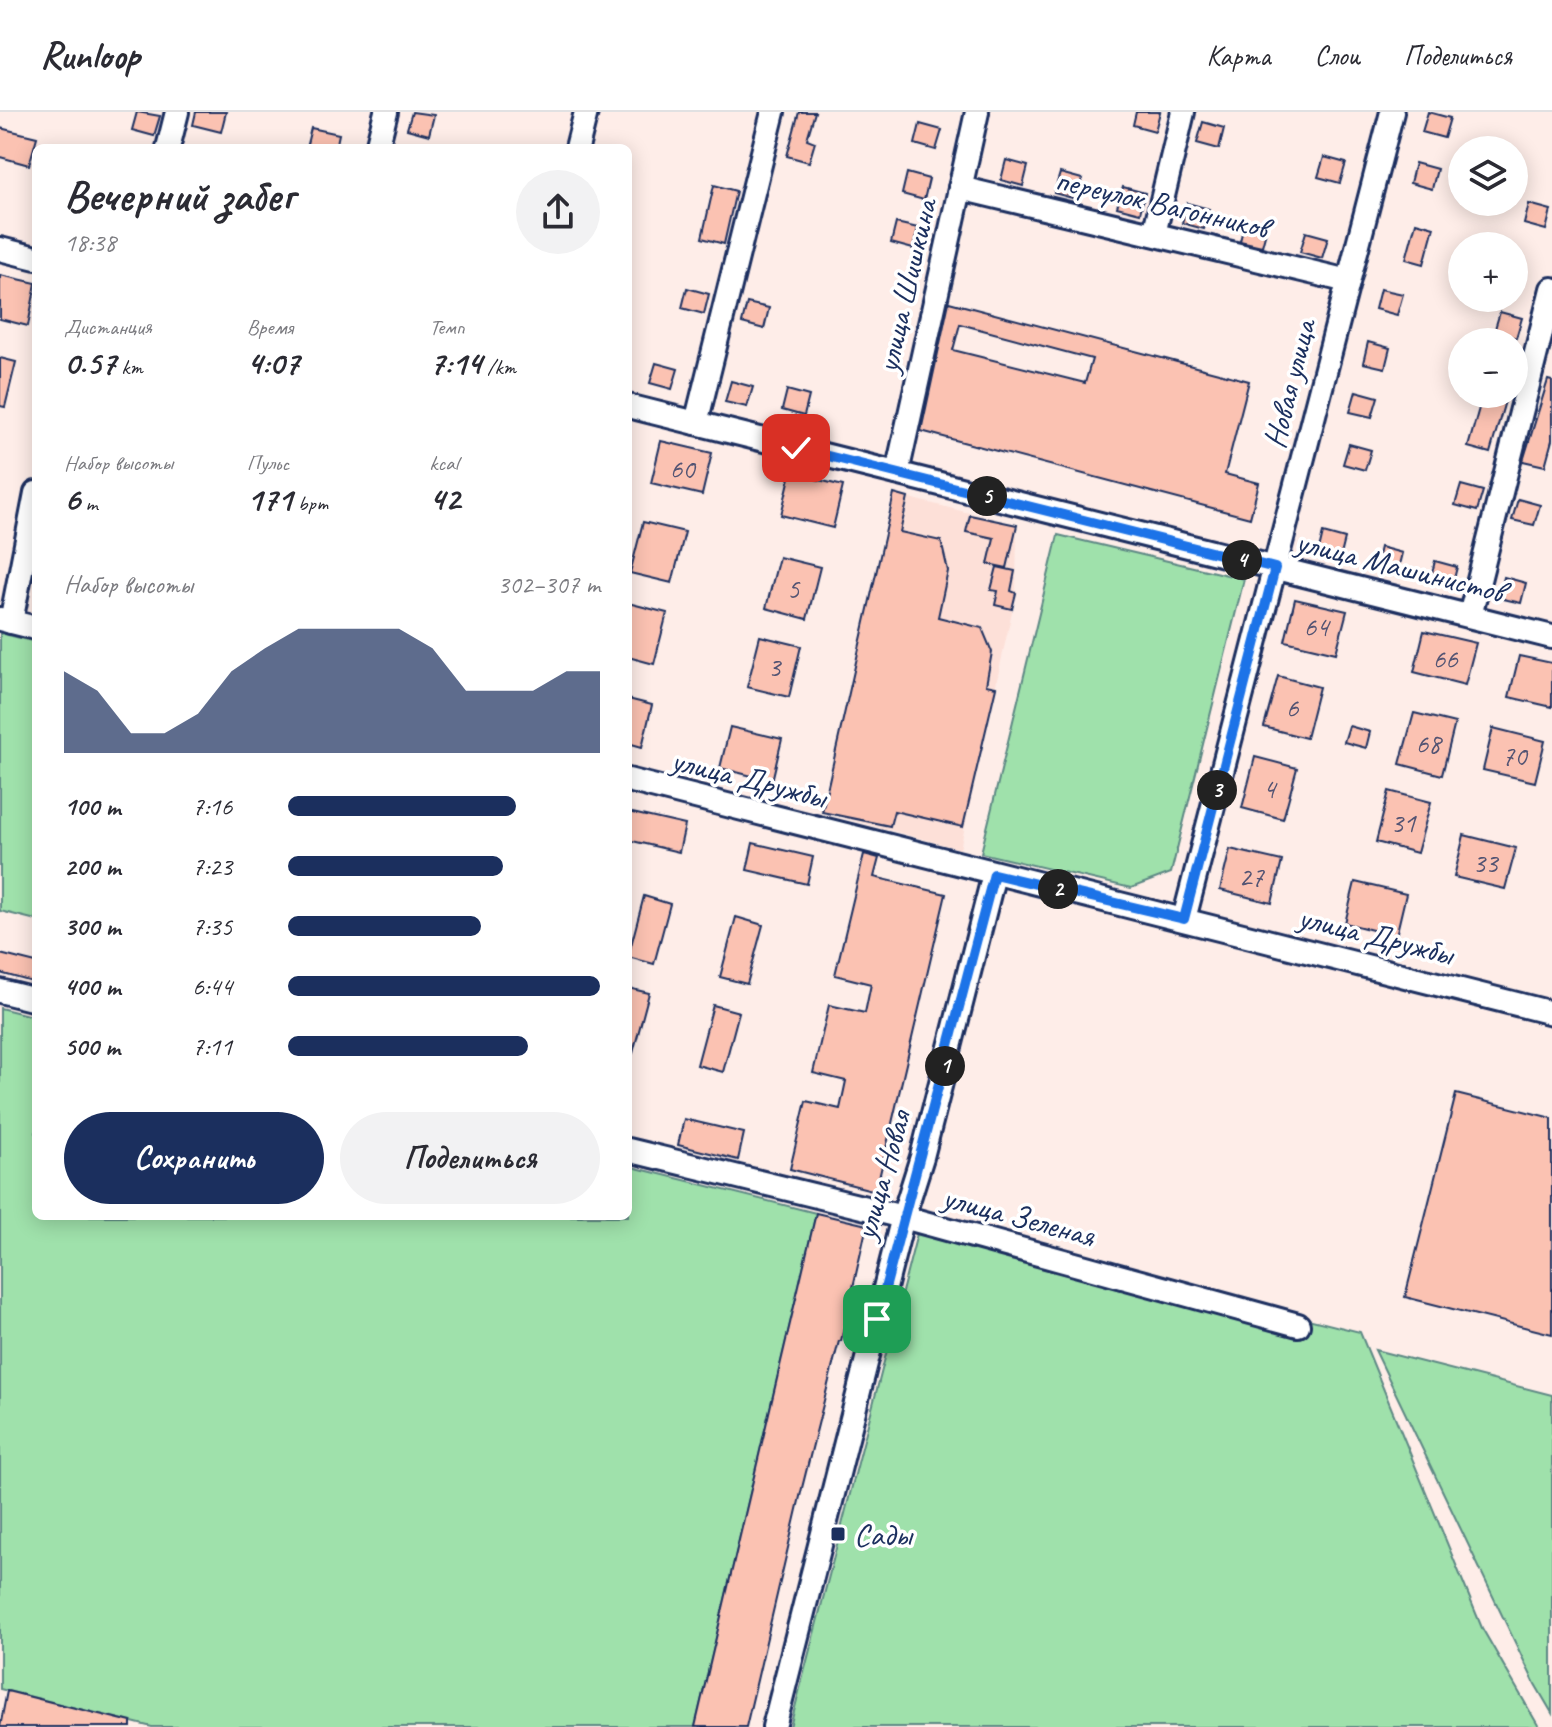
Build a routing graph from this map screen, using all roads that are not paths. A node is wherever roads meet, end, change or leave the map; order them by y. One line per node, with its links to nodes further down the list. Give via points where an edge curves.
1 (177, 112): 8 (street)
2 (386, 112): 9 (street)
3 (586, 112): 10 (street)
4 (773, 112): 18 (street)
5 (977, 112): 11 (street, улица Шишкина)
6 (1183, 112): 12 (street)
7 (1392, 112): 15 (street, Новая улица)
8 (169, 144)
9 (378, 144)
10 (578, 144)
11 (960, 188): 12 (street, переулок Вагонников); 19 (street, улица Шишкина)
12 (1154, 234): 15 (street, переулок Вагонников)
13 (0, 249): 14 (street)
14 (32, 257)
15 (1348, 281): 21 (street, Новая улица)
16 (1552, 289): 22 (street)
17 (632, 407): 18 (street, улица Машинистов)
18 (696, 423): 19 (street, улица Машинистов)
19 (897, 473): 21 (street, улица Машинистов)
20 (32, 510): 23 (street)
21 (1275, 568): 22 (street, улица Машинистов); 28 (street, Новая улица)
22 (1470, 616): 25 (street, улица Машинистов)
23 (6, 620): 24 (street)
24 (32, 627)
25 (1552, 637)
26 (632, 781): 27 (street, улица Дружбы)
27 (994, 874): 28 (street, улица Дружбы); 33 (street, улица Новая)
28 (1184, 919): 31 (street, улица Дружбы)
29 (0, 991): 30 (street)
30 (32, 999)
31 (1552, 1013)
32 (632, 1151): 33 (street, улица Зеленая)
33 (903, 1217): 34 (street, улица Зеленая); 35 (street, улица Новая)
34 (1298, 1325)
35 (774, 1727)

